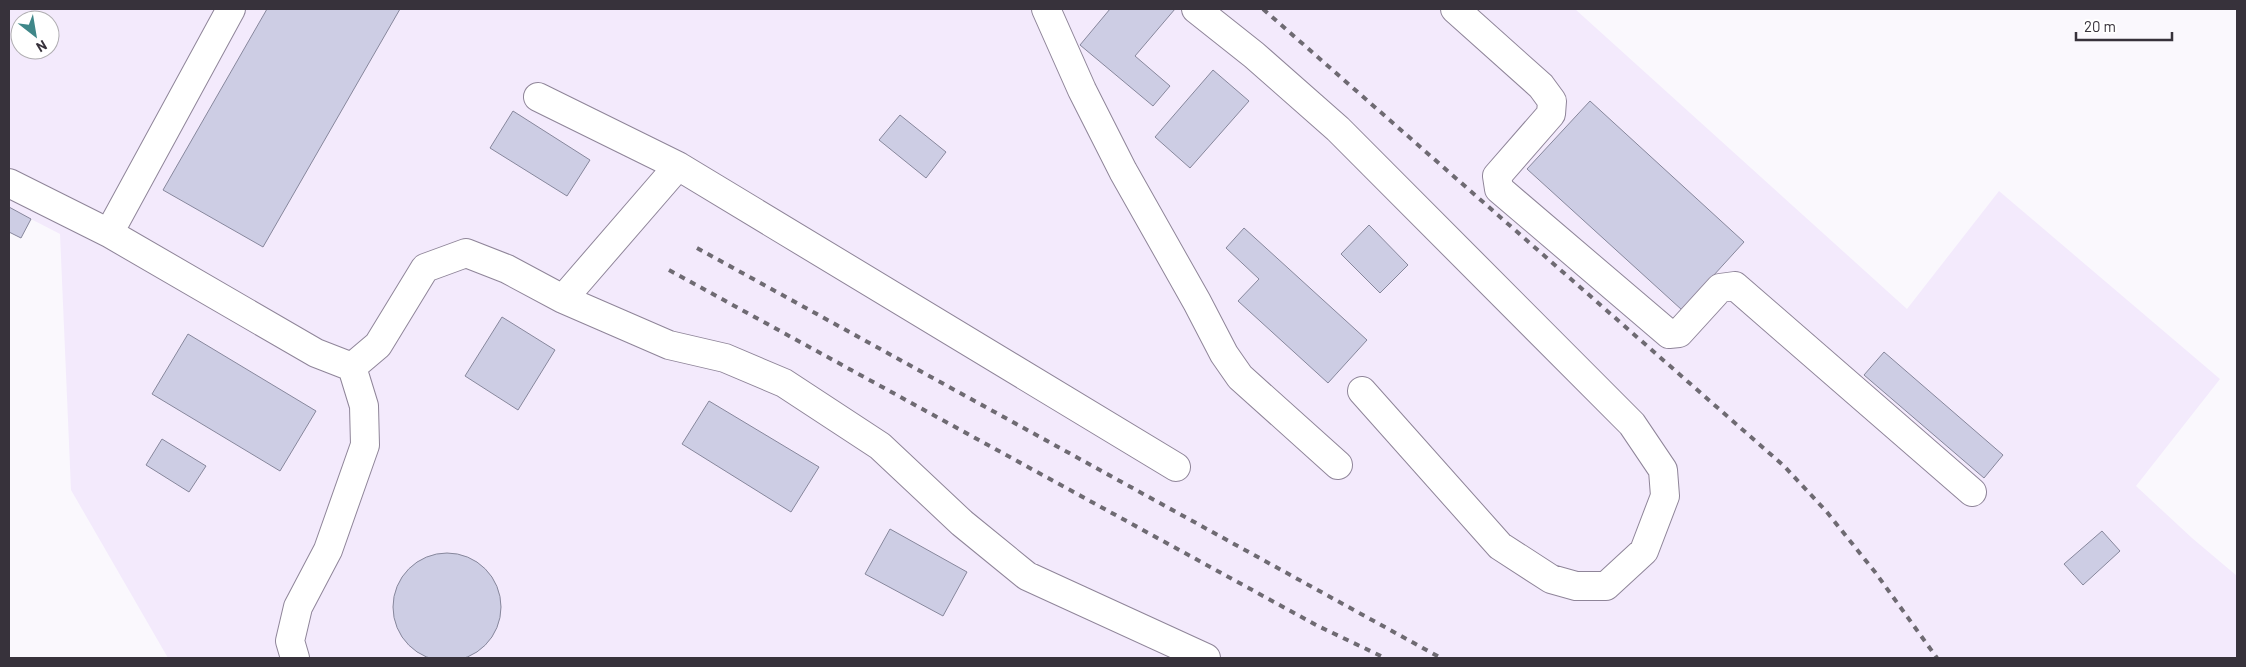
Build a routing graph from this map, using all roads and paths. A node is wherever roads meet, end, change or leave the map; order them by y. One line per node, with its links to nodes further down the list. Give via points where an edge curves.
1 (231, 9): 8 (lane)
2 (1046, 9): 12 (lane, via 1122,171 1224,354 1240,377)
3 (1455, 9): 14 (lane, via 1542,86 1552,100 1551,114 1497,176 1499,189 1669,334 1679,333 1720,288 1735,286)
4 (1207, 12): 11 (lane, via 1338,129 1632,424 1663,470 1665,496 1644,551 1606,586 1576,586 1551,579 1500,546)
5 (538, 98): 6 (lane)
6 (678, 166): 9 (lane); 13 (lane)
7 (9, 183): 8 (lane)
8 (109, 233): 10 (lane, via 316,353)
9 (562, 299): 10 (lane, via 507,269 466,253 425,268 378,344); 16 (lane, via 669,345 725,358 784,383 880,446 962,523 1027,576)
10 (352, 367): 15 (lane, via 364,406 365,445 328,550 298,607 290,641)
11 (1362, 391)
12 (1338, 465)
13 (1176, 467)
14 (1972, 492)
15 (295, 658)
16 (1206, 658)

